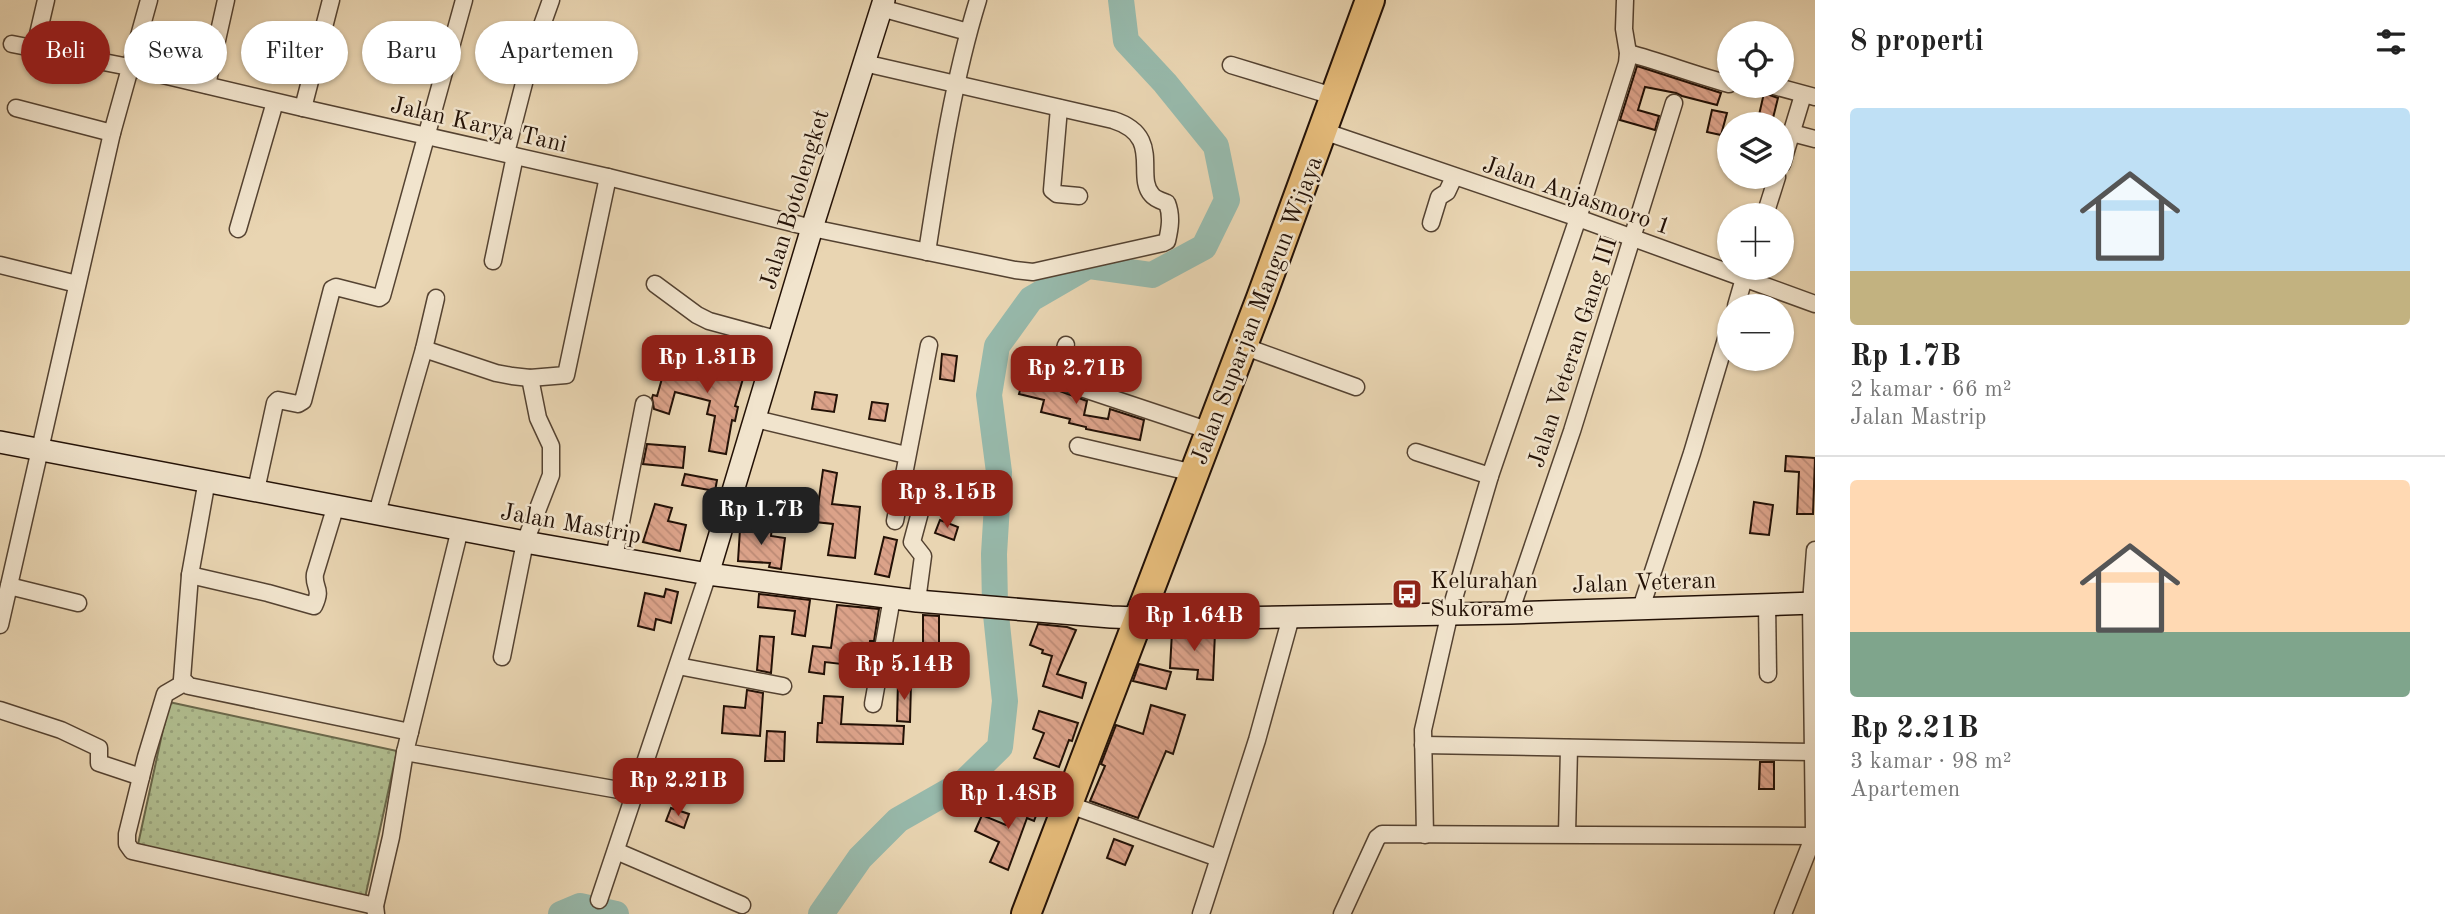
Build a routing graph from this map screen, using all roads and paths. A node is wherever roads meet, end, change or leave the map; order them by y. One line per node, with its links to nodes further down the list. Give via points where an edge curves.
1 (46, 0): 11 (street)
2 (149, 0): 12 (street)
3 (226, 0): 23 (street)
4 (331, 0): 30 (street)
5 (464, 0): 35 (street)
6 (551, 0): 37 (street, via 531,56)
7 (978, 0): 13 (street)
8 (1370, 0): 25 (highway, Jalan Suparjan Mangun Wijaya)
9 (1625, 0): 16 (street)
10 (882, 4): 13 (street); 17 (street, Jalan Botolengket)
11 (41, 21)
12 (143, 21)
13 (968, 32): 22 (street)
14 (12, 44): 15 (street, Jalan Karya Tani)
15 (21, 45)
16 (1628, 53): 19 (street); 41 (street)
17 (863, 63): 22 (street); 43 (street, Jalan Botolengket)
18 (1231, 65): 25 (street)
19 (1717, 81)
20 (124, 84): 33 (street)
21 (202, 84): 23 (street, Jalan Karya Tani)
22 (957, 84): 29 (street); 46 (street)
23 (206, 85): 26 (street, Jalan Karya Tani)
24 (1809, 96): 31 (street)
25 (1336, 97): 32 (highway, Jalan Suparjan Mangun Wijaya)
26 (275, 102): 30 (street, Jalan Karya Tani); 44 (street)
27 (1674, 103): 45 (street, Jalan Veteran Gang III)
28 (16, 107): 33 (street)
29 (1059, 107): 40 (street, via 1052,190); 46 (street, Jalan Karya Tani, via 1121,122 1140,140 1145,149 1147,188 1170,210 1167,241 1033,272)
30 (303, 108): 35 (street, Jalan Karya Tani)
31 (1794, 129)
32 (1323, 131): 39 (street, Jalan Anjasmoro 1); 58 (highway, Jalan Suparjan Mangun Wijaya)
33 (112, 133): 51 (street)
34 (1794, 134): 36 (street)
35 (426, 135): 37 (street, Jalan Karya Tani); 74 (street, via 382,296 332,289 303,401 275,403)
36 (1815, 139)
37 (510, 155): 38 (street, Jalan Karya Tani); 47 (street)
38 (608, 177): 43 (street, Jalan Karya Tani); 61 (street, via 566,375)
39 (1454, 177): 41 (street, Jalan Anjasmoro 1); 42 (street, via 1439,197)
40 (1079, 196)
41 (1578, 218): 45 (street, Jalan Anjasmoro 1); 72 (street)
42 (1431, 223)
43 (812, 228): 46 (street, Jalan Karya Tani); 55 (street, Jalan Botolengket)
44 (238, 229)
45 (1633, 237): 48 (street, Jalan Anjasmoro 1); 93 (street, Jalan Veteran Gang III)
46 (927, 252)
47 (493, 261)
48 (1717, 264)
49 (0, 265): 51 (street)
50 (1762, 280): 54 (street, Jalan Anjasmoro 1)
51 (76, 284): 68 (street)
52 (655, 285): 55 (street, via 709,321)
53 (436, 298): 59 (street)
54 (1815, 304)
55 (779, 340): 64 (street, Jalan Botolengket)
56 (929, 345): 70 (street)
57 (1066, 345): 65 (street, via 1060,381)
58 (1243, 346): 62 (street); 65 (highway, Jalan Suparjan Mangun Wijaya)
59 (424, 349): 61 (street); 77 (street)
60 (1717, 369): 91 (street)
61 (530, 379): 80 (street, via 538,418 551,446 551,475)
62 (1356, 387)
63 (644, 404): 82 (street)
64 (756, 419): 70 (street); 84 (street, Jalan Botolengket)
65 (1210, 431): 71 (highway, Jalan Suparjan Mangun Wijaya)
66 (0, 442): 68 (street, Jalan Mastrip)
67 (1077, 446): 71 (street)
68 (40, 450): 73 (street, Jalan Mastrip); 85 (street)
69 (1416, 452): 72 (street)
70 (906, 455): 75 (street)
71 (1194, 473): 95 (highway, Jalan Suparjan Mangun Wijaya)
72 (1490, 476): 92 (street)
73 (207, 481): 74 (street, Jalan Mastrip); 83 (street)
74 (256, 490): 76 (street, Jalan Mastrip)
75 (900, 493): 78 (street); 88 (street, via 916,495 923,502 912,542 923,556)
76 (336, 505): 77 (street, Jalan Mastrip); 83 (street, via 315,574 319,589 314,606)
77 (377, 513): 79 (street, Jalan Mastrip)
78 (895, 521)
79 (460, 529): 80 (street, Jalan Mastrip); 104 (street)
80 (525, 542): 82 (street, Jalan Mastrip); 97 (street)
81 (1815, 550): 86 (street)
82 (614, 558): 84 (street, Jalan Mastrip)
83 (190, 575): 100 (street)
84 (708, 575): 87 (street, Jalan Mastrip); 98 (street)
85 (9, 586): 89 (street); 96 (street)
86 (1813, 597): 90 (street, Jalan Veteran); 108 (street)
87 (892, 598): 88 (street, Jalan Mastrip); 102 (street)
88 (917, 601): 95 (street, Jalan Mastrip)
89 (78, 603)
90 (1767, 603): 91 (street, Jalan Veteran); 99 (street)
91 (1641, 608): 93 (street, Jalan Veteran)
92 (1450, 612): 93 (street, Jalan Veteran); 94 (street, Jalan Veteran); 105 (street, via 1424,722)
93 (1510, 613)
94 (1292, 617): 95 (street, Jalan Veteran); 116 (street)
95 (1138, 618): 111 (highway, Jalan Suparjan Mangun Wijaya)
96 (0, 625)
97 (502, 657)
98 (678, 666): 101 (street); 110 (street)
99 (1768, 674)
100 (184, 683): 104 (street); 109 (street, via 165,694)
101 (783, 687)
102 (873, 704)
103 (0, 710): 109 (street, via 99,748 99,763)
104 (410, 732): 107 (street)
105 (1423, 745): 106 (street); 113 (street)
106 (1569, 748): 108 (street); 112 (street)
107 (405, 752): 110 (street); 119 (street)
108 (1812, 752): 114 (street)
109 (141, 777): 119 (street, via 127,834 132,851)
110 (636, 793): 115 (street)
111 (1067, 804): 116 (street); 120 (highway, Jalan Suparjan Mangun Wijaya)
112 (1567, 834): 113 (street); 114 (street)
113 (1425, 835): 122 (street, via 1382,834 1377,838)
114 (1813, 836): 123 (street)
115 (616, 851): 117 (street); 118 (street)
116 (1219, 858): 121 (street)
117 (599, 900)
118 (742, 905)
119 (376, 910)
120 (1026, 914)
121 (1201, 914)
122 (1346, 914)
123 (1783, 914)

